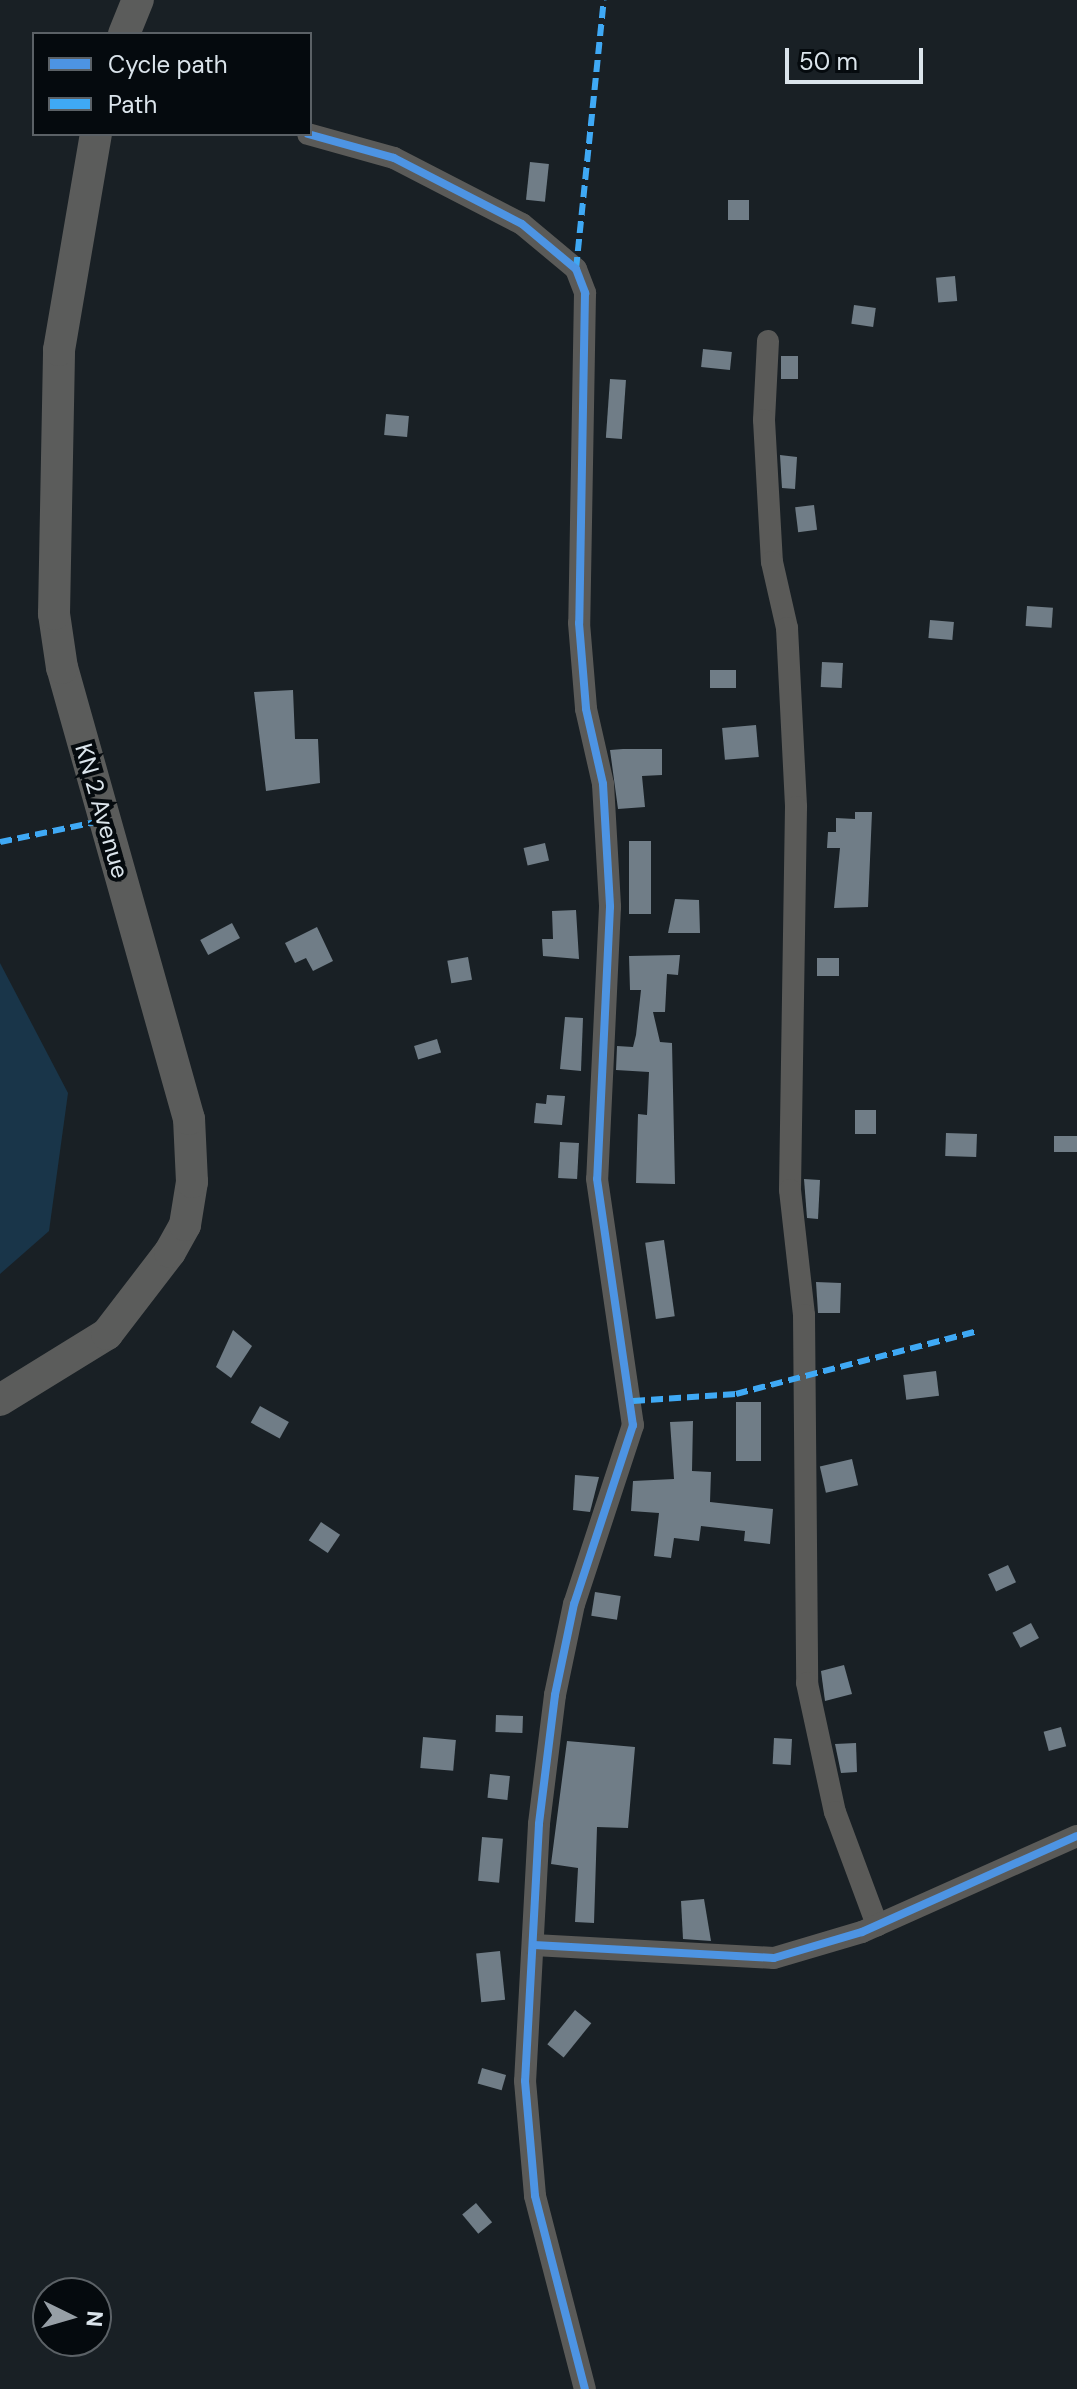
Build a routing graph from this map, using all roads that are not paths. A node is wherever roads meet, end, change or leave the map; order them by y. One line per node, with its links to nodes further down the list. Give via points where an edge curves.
1 (138, 0): 2 (main road)
2 (125, 32)
3 (312, 135): 9 (street, via 394,158 522,224 576,269 585,293 579,610 586,709 603,784 610,907 597,1179 633,1425 574,1604 555,1695)
4 (96, 136): 6 (main road, KN 2 Avenue, via 59,350 54,614 62,668 189,1119 192,1182 178,1238 107,1334)
5 (768, 341): 8 (street, via 764,420 772,562 787,628 796,807 790,1190 805,1330 807,1683 835,1812)
6 (0, 1400)
7 (1077, 1836): 8 (street)
8 (877, 1925): 9 (street, via 774,1958)
9 (534, 1945): 10 (street, via 528,2143)
10 (585, 2389)

